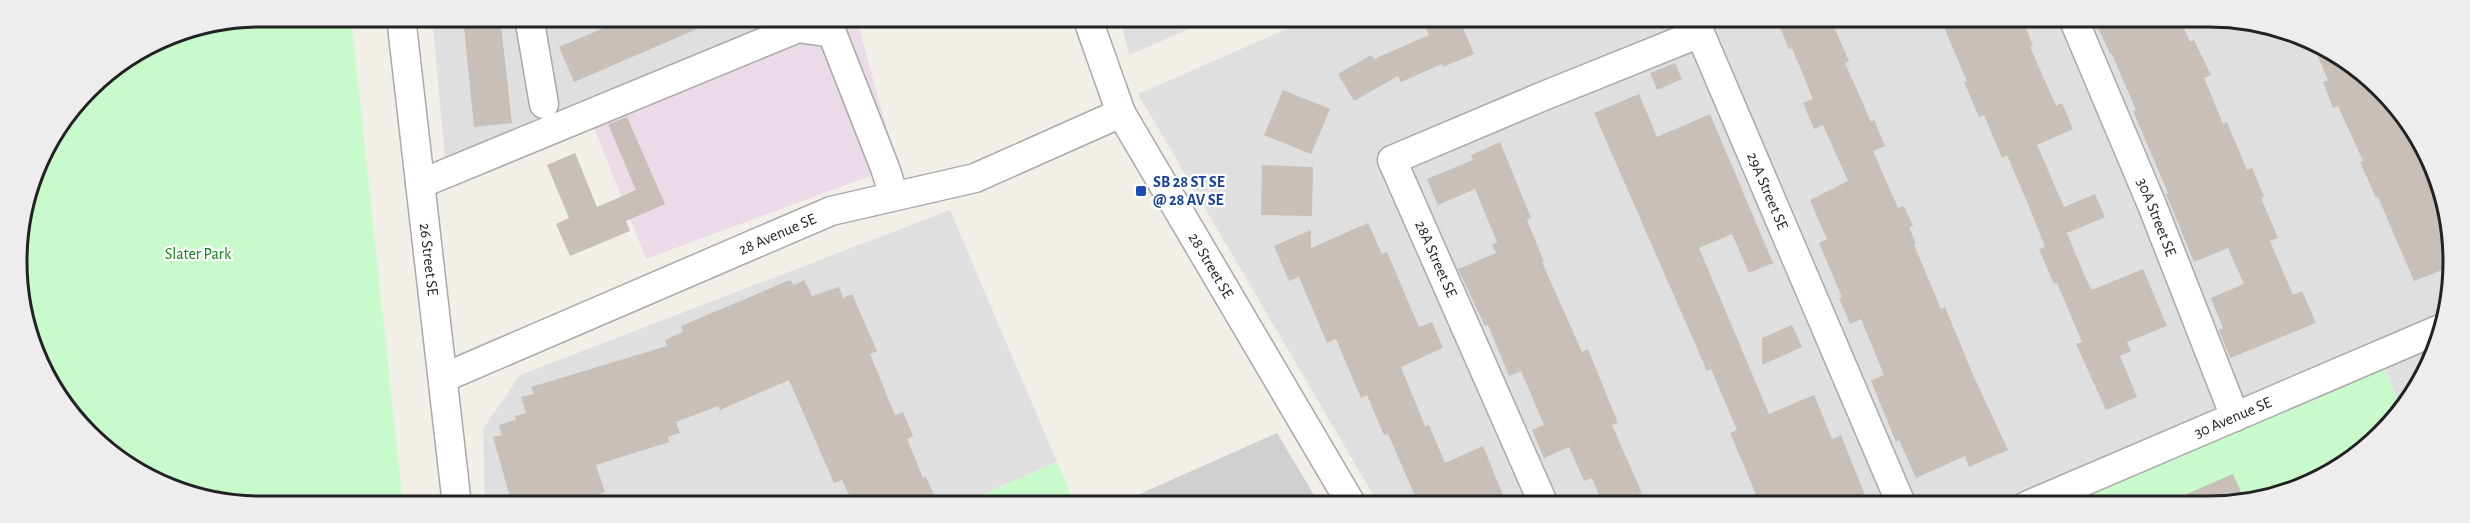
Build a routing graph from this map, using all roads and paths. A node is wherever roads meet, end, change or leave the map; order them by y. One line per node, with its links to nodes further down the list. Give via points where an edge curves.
1 (402, 27): 8 (street, 26 Street SE)
2 (534, 27): 6 (street)
3 (1091, 27): 7 (street, 28 Street SE)
4 (2077, 27): 12 (street, 30A Street SE)
5 (1541, 97): 15 (street, 28A Street SE, via 1392,160); 16 (street, 29A Street SE, via 1700,33)
6 (544, 104)
7 (1122, 113): 9 (street, 28 Avenue SE, via 975,178); 14 (street, 28 Street SE)
8 (420, 184): 9 (street, via 798,28 832,33); 11 (street, 26 Street SE)
9 (894, 196): 11 (street, 28 Avenue SE, via 831,211)
10 (2432, 332): 12 (street, 30 Avenue SE)
11 (442, 378): 13 (street, 26 Street SE)
12 (2235, 417): 17 (street, 30 Avenue SE)
13 (455, 496)
14 (1347, 496)
15 (1540, 496)
16 (1898, 496)
17 (2049, 496)

